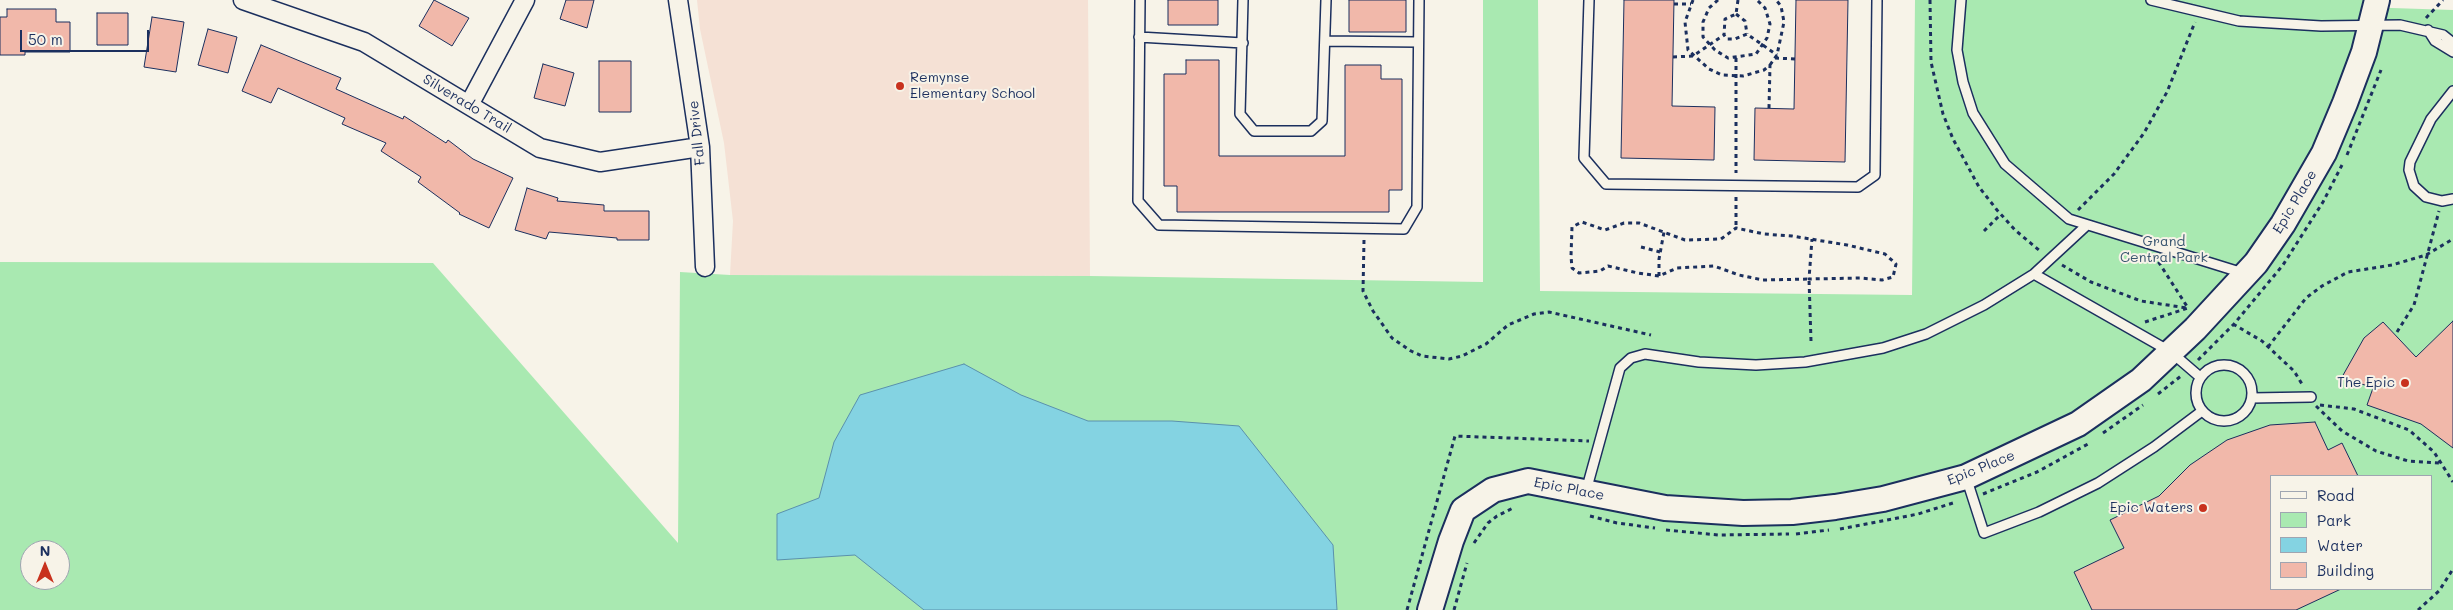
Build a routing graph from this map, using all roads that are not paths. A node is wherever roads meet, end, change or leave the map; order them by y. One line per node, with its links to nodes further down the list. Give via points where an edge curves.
1 (243, 0): 22 (street, Silverado Trail, via 364,42)
2 (525, 0): 22 (street)
3 (678, 0): 23 (street, Fall Drive)
4 (1140, 0): 15 (lane)
5 (1243, 0): 18 (lane)
6 (1326, 0): 16 (lane)
7 (1419, 0): 17 (lane)
8 (1589, 0): 9 (lane, via 1584,158 1606,184 1858,187 1875,175)
9 (1877, 0)
10 (1961, 0): 25 (lane, via 1957,50 1973,114 2005,164 2069,219)
11 (2151, 0): 13 (lane, via 2239,21)
12 (2377, 0): 13 (street, Epic Place)
13 (2370, 26): 14 (lane, via 2400,25); 28 (street, Epic Place, via 2364,52 2324,153 2283,224)
14 (2424, 30): 19 (lane, via 2443,35); 20 (lane)
15 (1139, 37): 17 (lane, via 1138,201 1159,225 1404,229 1417,207); 18 (lane)
16 (1324, 40): 17 (lane); 18 (lane, via 1322,121 1311,131 1254,132 1240,114)
17 (1417, 42)
18 (1243, 43)
19 (2453, 43)
20 (2453, 52)
21 (2453, 91): 24 (lane, via 2431,119 2410,162 2414,186 2419,192 2433,200)
22 (469, 105): 23 (street, Silverado Trail, via 540,148 600,162)
23 (700, 147): 26 (street, Fall Drive)
24 (2453, 199)
25 (2087, 225): 27 (lane); 28 (lane)
26 (705, 267)
27 (2034, 274): 29 (lane); 35 (lane, via 1984,305 1926,334 1846,356 1756,365 1699,362 1645,354 1631,358 1620,368)
28 (2246, 274): 29 (street, Epic Place)
29 (2171, 352): 30 (lane); 34 (street, Epic Place, via 2140,380 2078,424)
30 (2200, 377): 31 (lane, via 2213,367 2222,365 2238,369 2250,382); 33 (lane, via 2195,391)
31 (2252, 398): 32 (lane); 33 (lane, via 2244,412 2231,420 2215,420)
32 (2313, 401)
33 (2202, 411): 34 (lane, via 2098,483 2039,512 1984,533)
34 (1969, 487): 35 (street, Epic Place, via 1792,512 1743,513)
35 (1583, 502): 36 (street, Epic Place, via 1528,481 1493,490 1463,510 1450,540)
36 (1430, 610)

